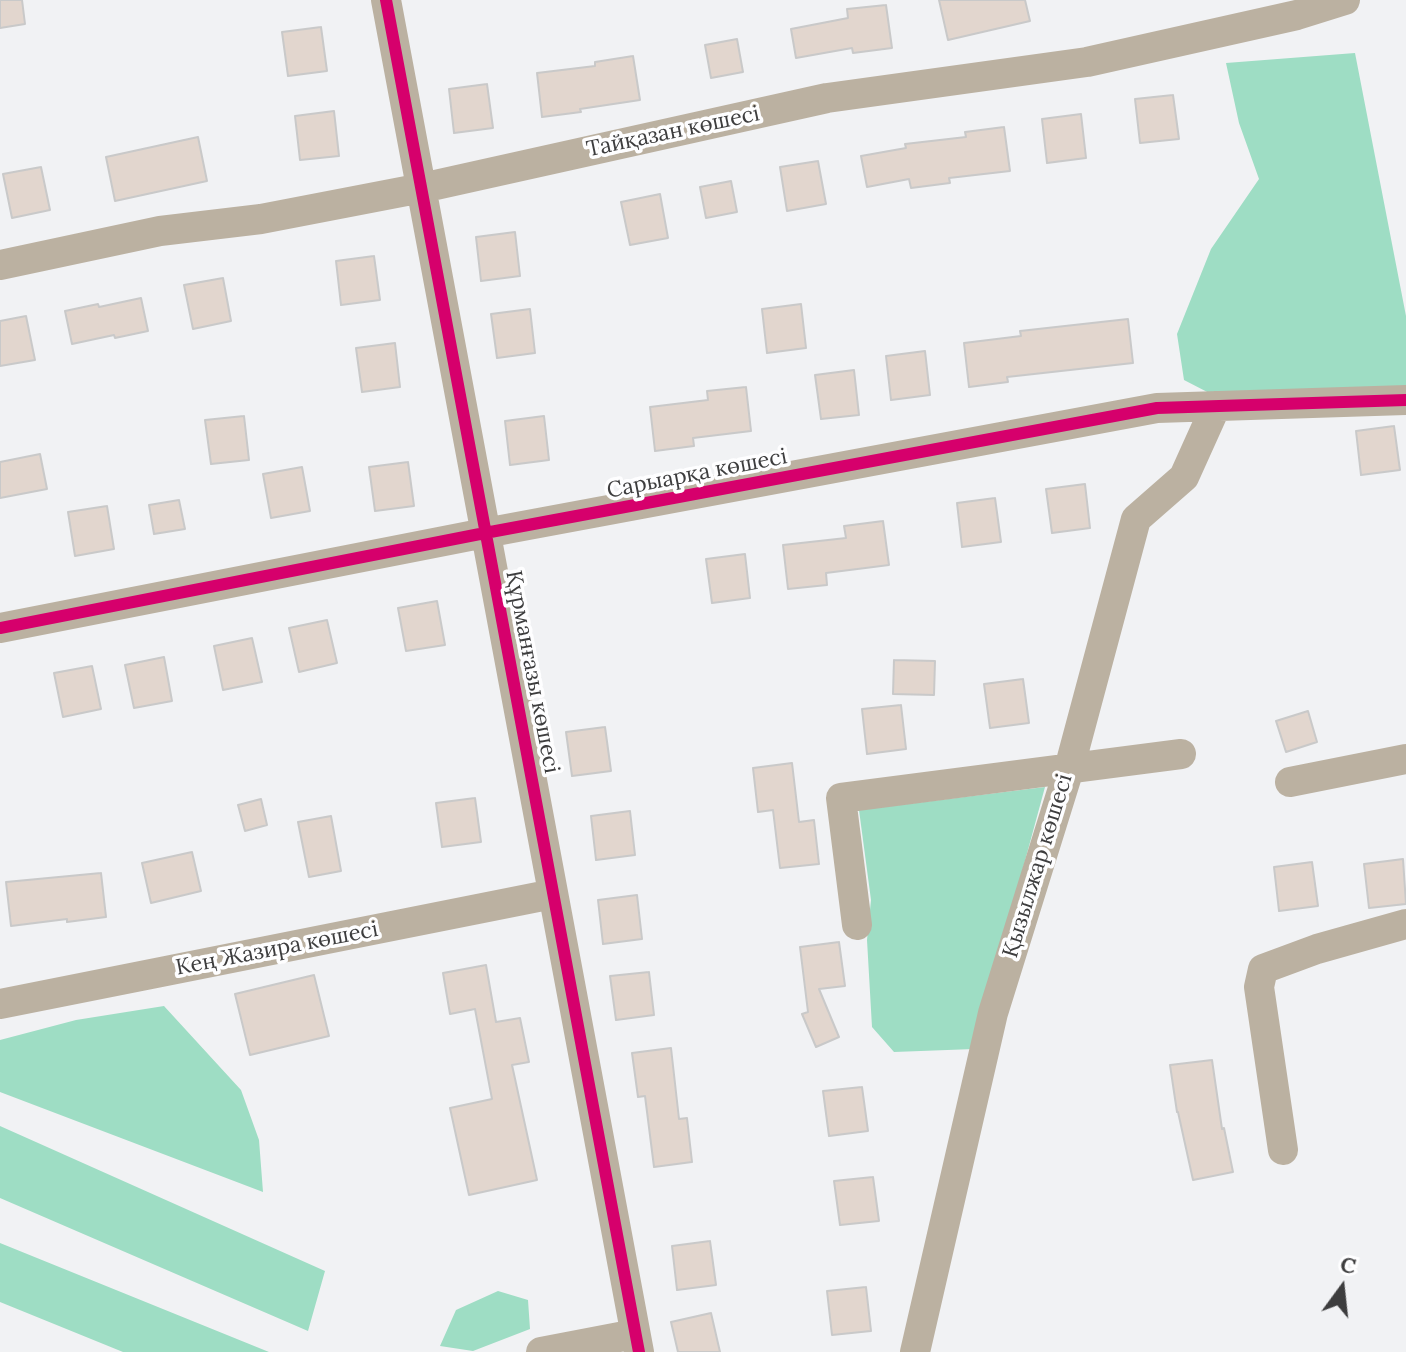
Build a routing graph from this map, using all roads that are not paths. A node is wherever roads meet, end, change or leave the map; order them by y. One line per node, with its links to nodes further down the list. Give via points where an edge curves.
1 (386, 0): 4 (street, Құрманғазы көшесі)
2 (1345, 0): 3 (street, Тайқазан көшесі)
3 (1280, 10): 4 (street, Тайқазан көшесі, via 1087,62 827,98)
4 (422, 188): 5 (street, Тайқазан көшесі, via 261,219 160,231); 8 (street, Құрманғазы көшесі)
5 (0, 265)
6 (1406, 400): 7 (street, Сарыарқа көшесі)
7 (1216, 406): 8 (street, Сарыарқа көшесі, via 1157,408); 12 (street, Қызылжар көшесі, via 1184,477 1136,519)
8 (485, 533): 9 (street, Сарыарқа көшесі); 14 (street, Құрманғазы көшесі)
9 (0, 628)
10 (1181, 754): 12 (street)
11 (1406, 759): 13 (street)
12 (1069, 769): 16 (street, via 841,798); 21 (street, Қызылжар көшесі, via 993,1013)
13 (1290, 782)
14 (553, 894): 17 (street, Кең Жазира көшесі); 19 (street, Құрманғазы көшесі)
15 (1406, 924): 18 (street, via 1263,969 1259,987)
16 (857, 925)
17 (0, 1004)
18 (1283, 1150)
19 (637, 1343): 20 (street)
20 (541, 1352)
21 (915, 1352)

